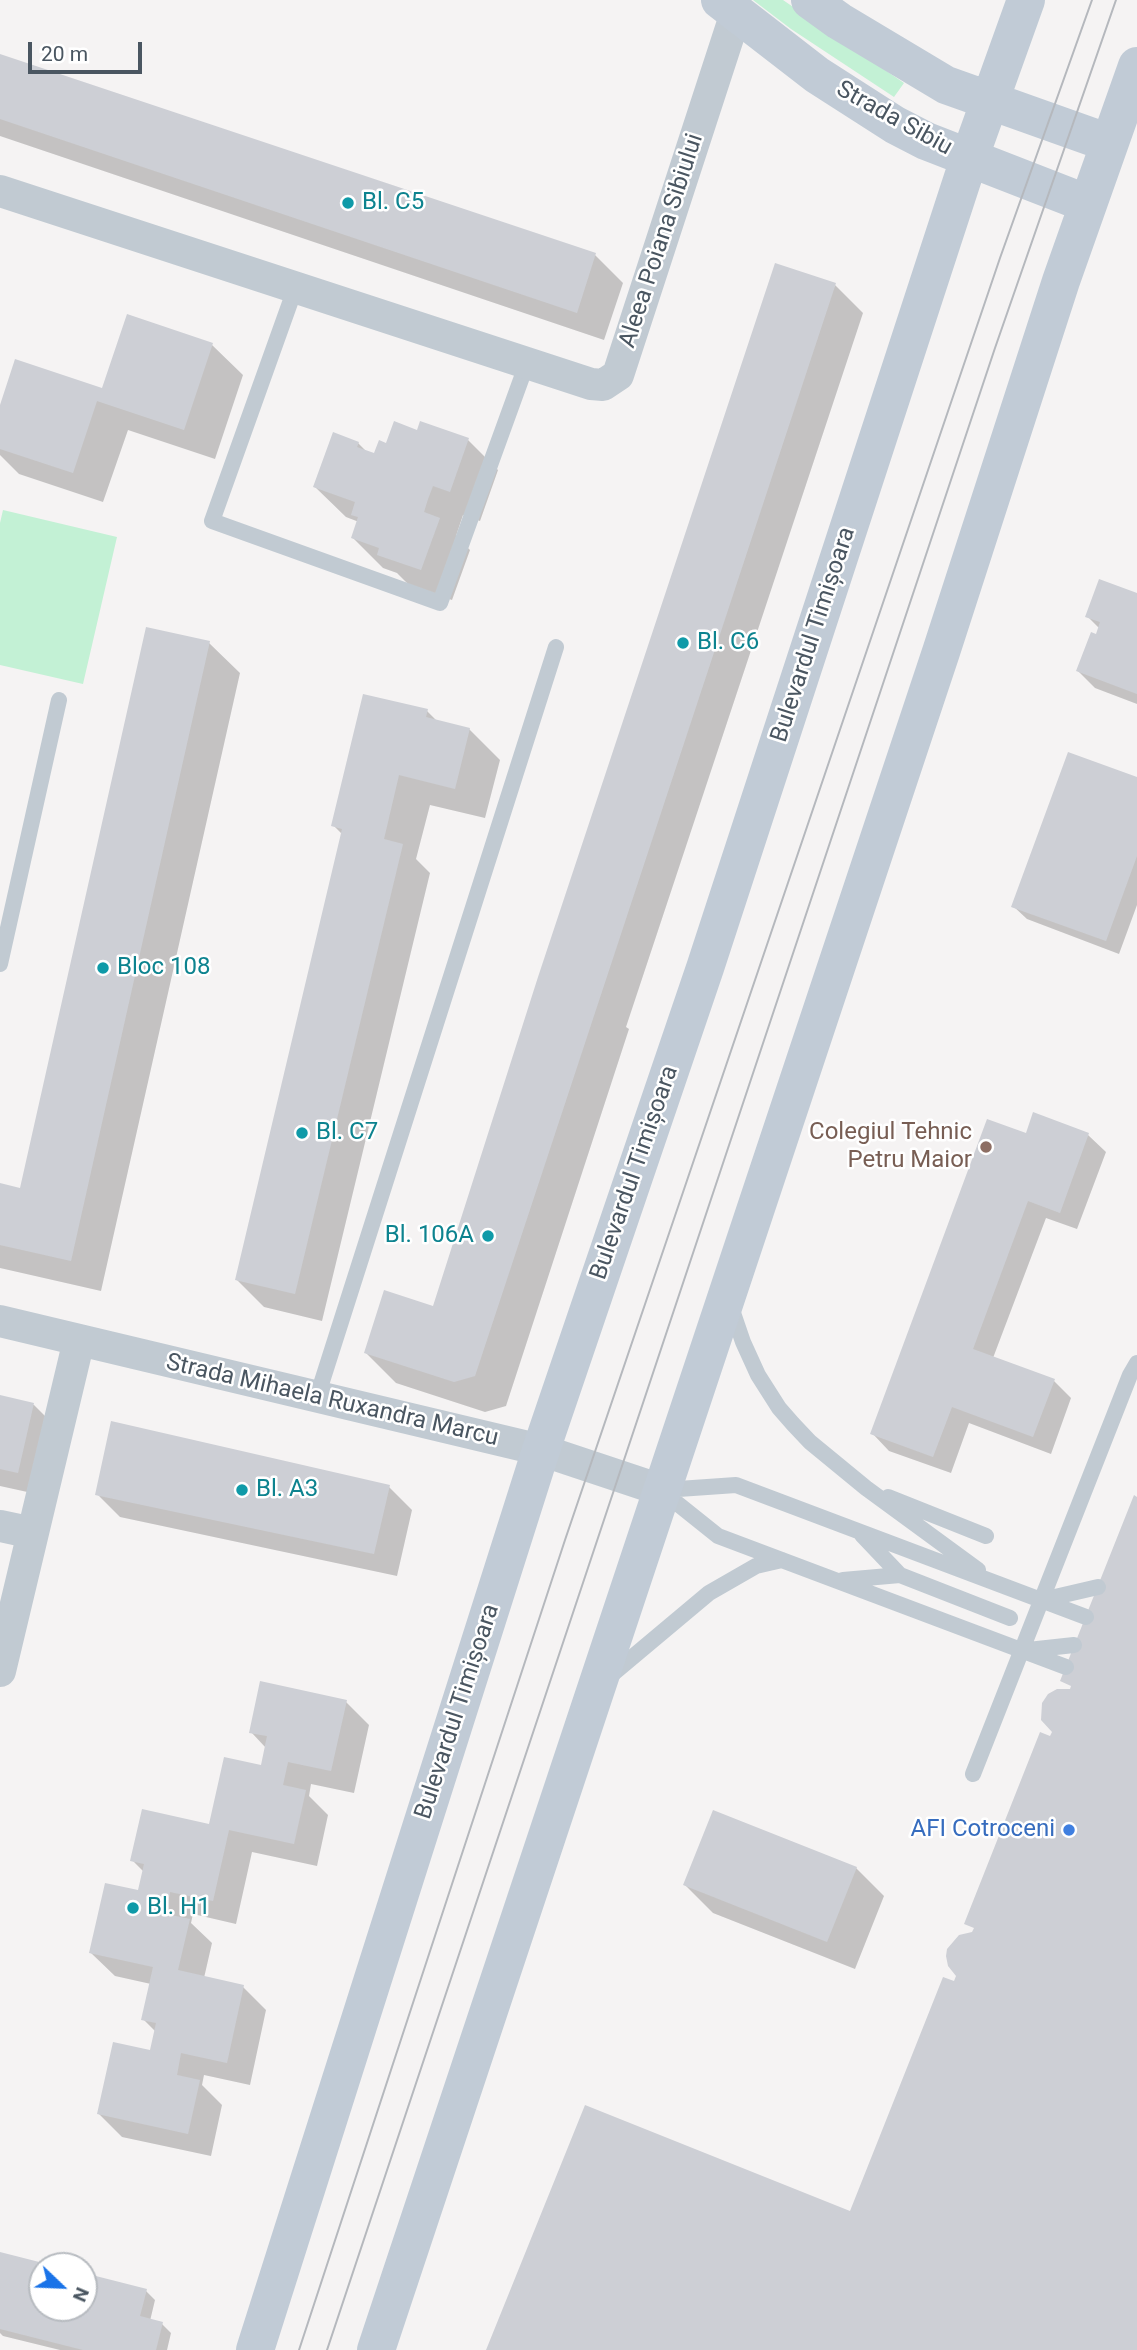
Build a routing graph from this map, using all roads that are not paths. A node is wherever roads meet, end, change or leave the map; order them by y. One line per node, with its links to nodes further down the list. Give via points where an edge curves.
1 (810, 0): 5 (main road, via 946,85)
2 (1026, 0): 5 (main road, Bulevardul Timișoara)
3 (728, 7): 7 (main road, Strada Sibiu, via 817,75 888,120); 11 (street, Aleea Poiana Sibiului, via 703,114 618,374 608,383 592,384)
4 (1137, 66): 6 (main road)
5 (990, 101): 6 (main road); 7 (main road, Bulevardul Timișoara)
6 (1109, 144): 9 (main road)
7 (969, 159): 9 (main road, Strada Sibiu); 20 (main road, Bulevardul Timișoara, via 705,968)
8 (1, 194): 10 (street, Aleea Poiana Sibiului)
9 (1088, 204): 15 (main road)
10 (296, 286): 11 (street, Aleea Poiana Sibiului); 11 (lane, via 212,521 440,603)
11 (527, 363)
12 (555, 648): 19 (lane)
13 (60, 699): 14 (lane)
14 (0, 964)
15 (727, 1295): 21 (lane, via 758,1375 779,1408 810,1442); 22 (main road)
16 (0, 1321): 17 (street, Strada Mihaela Ruxandra Marcu)
17 (79, 1340): 19 (street, Strada Mihaela Ruxandra Marcu); 25 (street)
18 (1137, 1363): 32 (lane)
19 (317, 1397): 20 (street, Strada Mihaela Ruxandra Marcu)
20 (541, 1450): 22 (street, Strada Mihaela Ruxandra Marcu); 41 (main road, Bulevardul Timișoara)
21 (866, 1488): 26 (lane); 30 (lane)
22 (662, 1490): 24 (lane, via 736,1485); 27 (lane, via 718,1536); 39 (main road)
23 (0, 1525): 25 (street)
24 (858, 1531): 28 (lane); 30 (lane)
25 (33, 1533): 38 (street)
26 (986, 1536)
27 (782, 1560): 29 (lane); 39 (lane, via 756,1566 709,1593)
28 (900, 1575): 29 (lane); 34 (lane)
29 (837, 1581): 36 (lane)
30 (995, 1583): 32 (lane)
31 (1098, 1587): 32 (lane)
32 (1042, 1600): 33 (lane); 36 (lane)
33 (1086, 1617)
34 (1010, 1618)
35 (1074, 1646): 36 (lane)
36 (1022, 1650): 37 (lane); 40 (lane)
37 (1066, 1667)
38 (0, 1671)
39 (596, 1689): 42 (main road)
40 (973, 1774)
41 (255, 2350)
42 (376, 2350)

